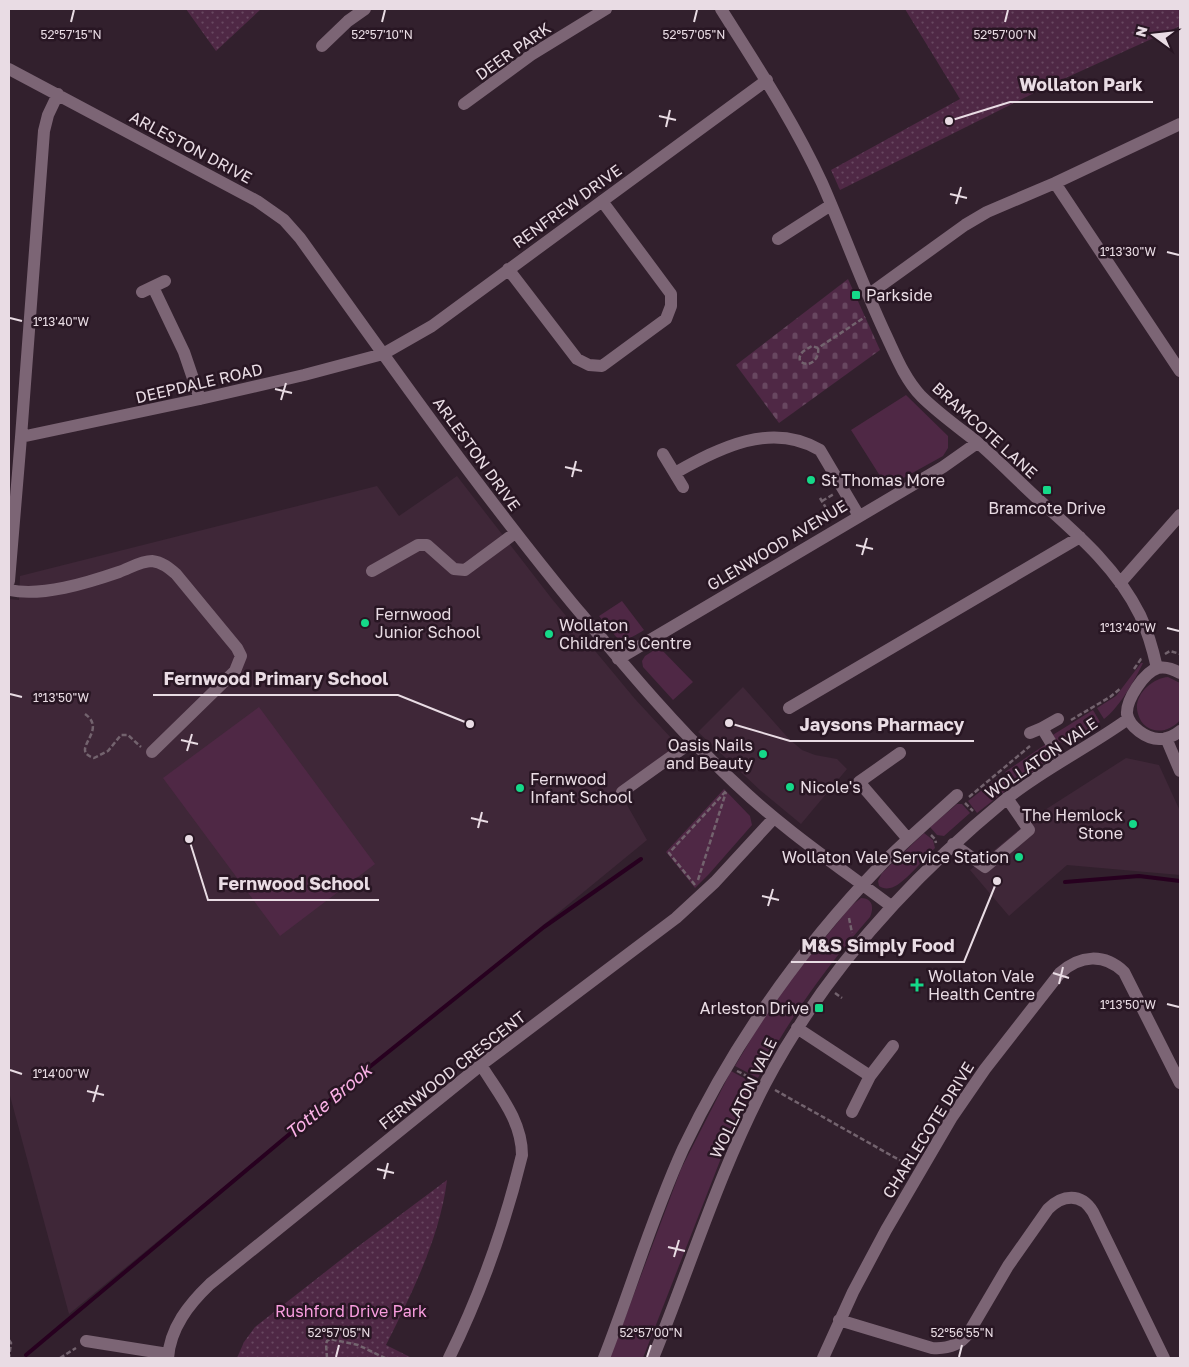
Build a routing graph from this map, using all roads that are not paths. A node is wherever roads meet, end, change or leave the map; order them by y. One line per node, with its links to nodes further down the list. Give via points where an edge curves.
1 (365, 9): 4 (street)
2 (606, 9): 8 (street, DEER PARK, via 531,55)
3 (721, 9): 6 (street, BRAMCOTE LANE)
4 (322, 46)
5 (9, 69): 7 (street, ARLESTON DRIVE)
6 (767, 80): 11 (street, RENFREW DRIVE); 12 (street, BRAMCOTE LANE, via 789,117)
7 (58, 94): 17 (street, ARLESTON DRIVE, via 275,213 300,238); 20 (street, via 44,131)
8 (464, 104)
9 (1180, 124): 10 (street)
10 (1055, 183): 16 (street, via 965,225); 18 (street)
11 (602, 201): 14 (street, RENFREW DRIVE); 14 (street, via 672,299 666,318 602,366 577,359)
12 (831, 205): 13 (street); 16 (street, BRAMCOTE LANE)
13 (778, 238)
14 (508, 269): 17 (street, RENFREW DRIVE, via 432,326)
15 (154, 286): 19 (street, via 184,352)
16 (868, 294): 21 (street, BRAMCOTE LANE, via 898,360 920,394)
17 (383, 354): 19 (street, DEEPDALE ROAD); 27 (street, ARLESTON DRIVE)
18 (1180, 371)
19 (200, 399): 20 (street, DEEPDALE ROAD)
20 (22, 437): 30 (street)
21 (977, 443): 26 (street, GLENWOOD AVENUE); 28 (street, BRAMCOTE LANE)
22 (663, 454): 23 (street)
23 (675, 473): 24 (street); 26 (street, via 705,456 754,438 774,436 798,441 820,450)
24 (683, 487)
25 (1180, 514): 31 (street)
26 (859, 516): 33 (street, GLENWOOD AVENUE)
27 (515, 533): 29 (street, via 465,570 454,569 427,545 418,545); 33 (street, ARLESTON DRIVE)
28 (1080, 536): 31 (street, BRAMCOTE LANE); 36 (street)
29 (372, 571)
30 (9, 581)
31 (1120, 583): 34 (street, BRAMCOTE LANE, via 1144,625)
32 (9, 590): 42 (street, via 34,592 62,588 153,561 164,564 176,574 238,648 241,656 235,671)
33 (618, 659): 41 (street, ARLESTON DRIVE)
34 (1157, 668): 35 (street); 38 (street, via 1136,690 1129,705)
35 (1180, 673)
36 (789, 708)
37 (1058, 719): 44 (street, via 1036,731)
38 (1128, 719): 40 (street, via 1144,734 1156,739); 44 (street, WOLLATON VALE)
39 (1180, 731): 40 (street)
40 (1166, 738): 45 (street)
41 (693, 741): 46 (street); 49 (street, ARLESTON DRIVE, via 730,786)
42 (152, 752)
43 (900, 753): 50 (street, via 859,782)
44 (1062, 761): 48 (street, WOLLATON VALE)
45 (1180, 771)
46 (622, 792)
47 (957, 795): 50 (street, WOLLATON VALE)
48 (1007, 798): 51 (street, WOLLATON VALE); 51 (street, via 1029,830 984,867)
49 (774, 818): 52 (street, ARLESTON DRIVE); 56 (street, FERNWOOD CRESCENT, via 656,933)
50 (908, 839): 52 (street, WOLLATON VALE)
51 (953, 844): 53 (street, WOLLATON VALE)
52 (863, 885): 53 (street, ARLESTON DRIVE); 64 (street, WOLLATON VALE, via 774,993 696,1123 671,1177)
53 (891, 906): 54 (street, WOLLATON VALE, via 860,941)
54 (796, 1028): 57 (street); 65 (street, WOLLATON VALE, via 765,1085 718,1188)
55 (892, 1046): 57 (street)
56 (481, 1065): 62 (street, FERNWOOD CRESCENT, via 196,1297 174,1332); 63 (street, via 515,1120 522,1154 495,1250)
57 (870, 1076): 59 (street)
58 (1180, 1083): 60 (street, CHARLECOTE DRIVE, via 1124,972 1100,958 1075,962 1060,973 952,1117 886,1230)
59 (852, 1112)
60 (839, 1320): 66 (street, CHARLECOTE DRIVE); 67 (street, via 932,1348 960,1343 1048,1209 1054,1203 1070,1198 1089,1205)
61 (86, 1342): 62 (street)
62 (168, 1356)
63 (449, 1358)
64 (604, 1358)
65 (653, 1358)
66 (823, 1358)
67 (1164, 1358)

